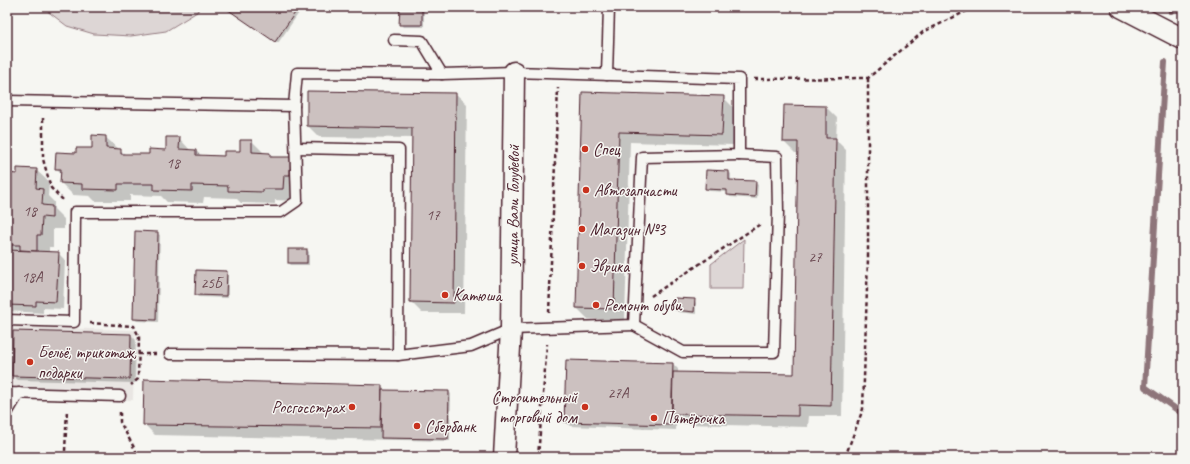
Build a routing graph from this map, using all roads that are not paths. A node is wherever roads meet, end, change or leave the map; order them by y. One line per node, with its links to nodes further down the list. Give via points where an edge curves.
1 (609, 7): 7 (lane)
2 (1122, 7): 3 (street)
3 (1183, 39)
4 (394, 40): 6 (lane, via 422,41)
5 (514, 72): 6 (lane); 7 (lane); 14 (street, улица Вали Голубевой)
6 (442, 74): 9 (lane, via 297,73)
7 (607, 75): 11 (lane, via 739,79)
8 (7, 101): 9 (lane)
9 (294, 106): 10 (lane)
10 (296, 148): 12 (lane, via 297,201 281,212 75,212 74,322); 16 (lane, via 399,150)
11 (739, 155): 13 (lane, via 642,157); 13 (lane, via 777,157 774,352 683,352)
12 (7, 320)
13 (634, 325): 14 (lane)
14 (511, 329): 16 (lane, via 471,346); 21 (street, улица Вали Голубевой)
15 (170, 354): 16 (lane)
16 (398, 356)
17 (7, 393): 18 (lane)
18 (19, 393): 19 (lane); 20 (lane)
19 (120, 396)
20 (7, 413)
21 (504, 457)

